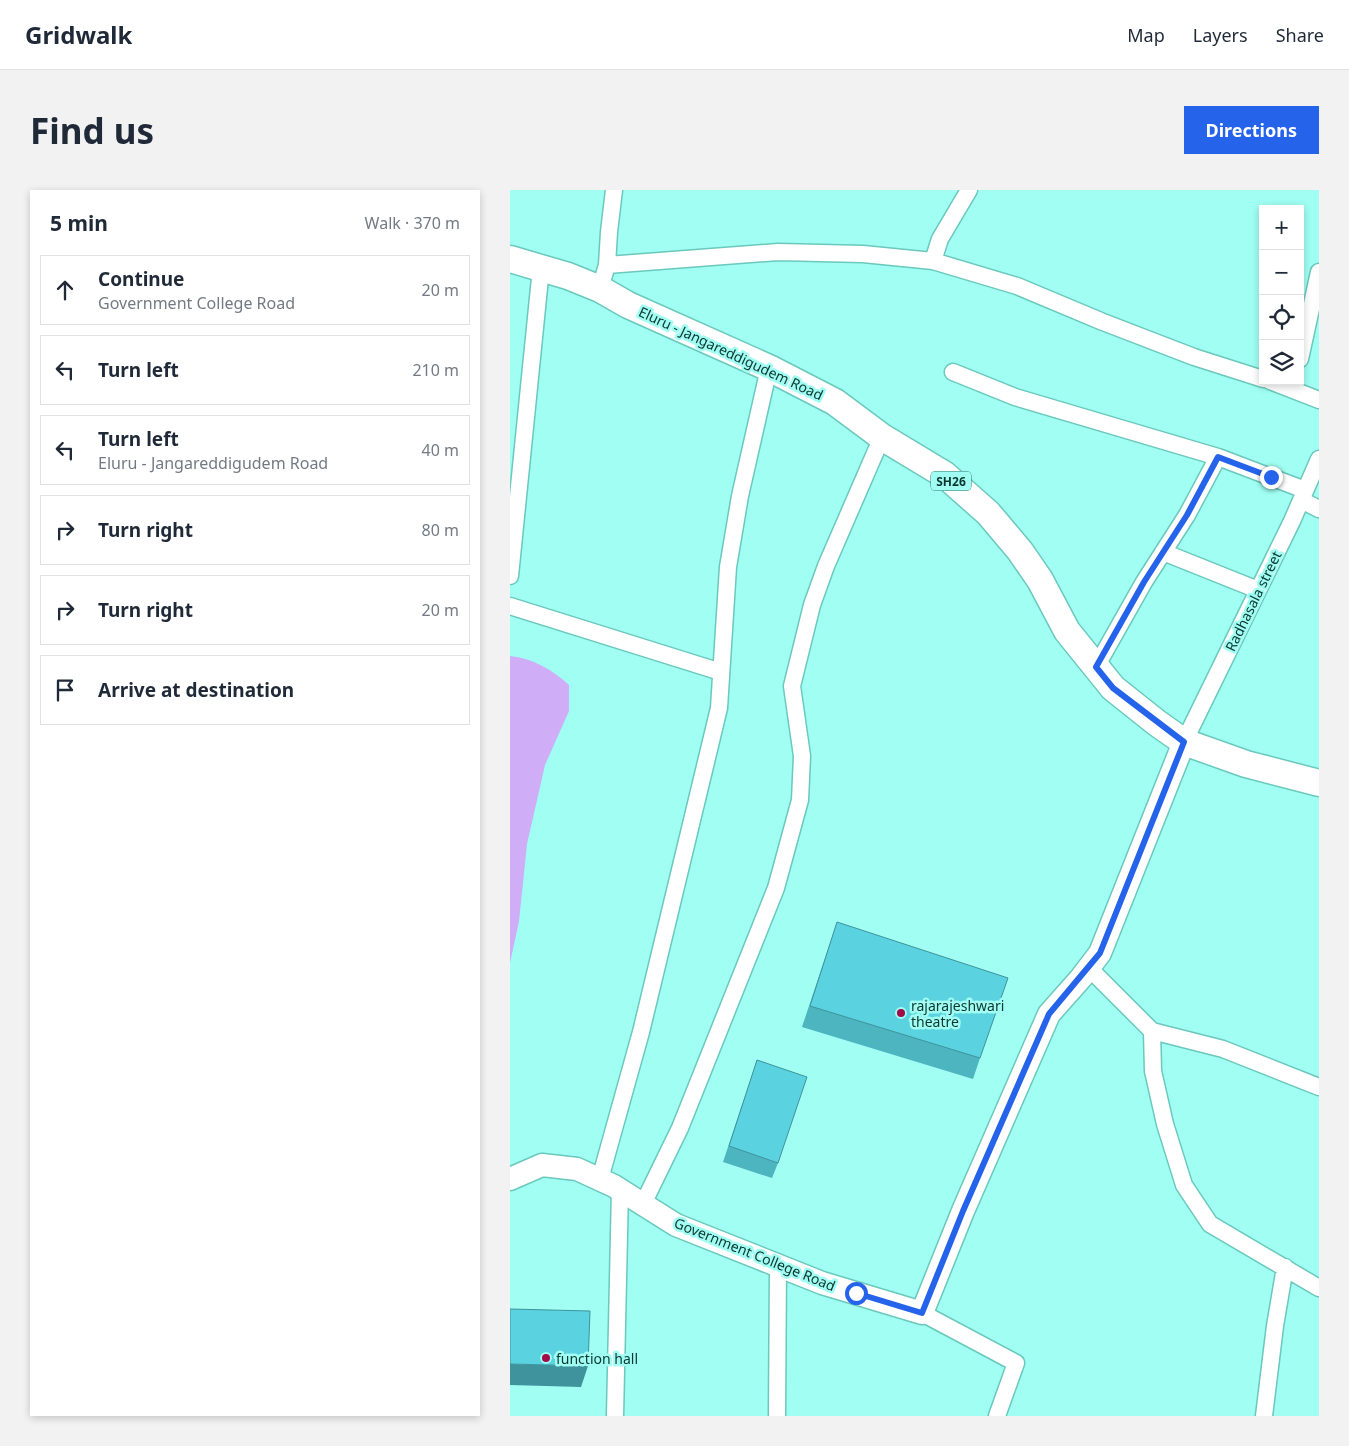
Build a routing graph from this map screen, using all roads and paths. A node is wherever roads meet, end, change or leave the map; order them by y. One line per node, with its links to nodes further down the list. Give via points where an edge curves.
1 (614, 190): 7 (street)
2 (969, 190): 4 (street, via 940,239)
3 (510, 259): 5 (main road, Eluru - Jangareddigudem Road / SH26)
4 (933, 261): 7 (street, via 863,254 778,252); 11 (street, via 1017,286 1185,354)
5 (541, 268): 7 (main road, Eluru - Jangareddigudem Road / SH26, via 568,276); 17 (street)
6 (1319, 272): 8 (street)
7 (604, 277): 9 (main road, Eluru - Jangareddigudem Road / SH26, via 628,306)
8 (1304, 341)
9 (769, 368): 14 (main road, Eluru - Jangareddigudem Road / SH26, via 835,402); 25 (street, via 740,496 728,567)
10 (952, 372): 15 (street, via 1016,397)
11 (1259, 378)
12 (1294, 386): 13 (street)
13 (1319, 400)
14 (882, 437): 24 (main road, Eluru - Jangareddigudem Road / SH26, via 945,476 988,513 1035,572 1067,631); 34 (street, via 826,566 812,605 792,686 802,756 800,800 776,888 680,1128)
15 (1218, 457): 18 (street); 20 (street)
16 (1319, 459): 18 (street, Radhasala street)
17 (516, 464): 21 (street)
18 (1303, 495): 19 (street); 22 (street, Radhasala street)
19 (1319, 509)
20 (1163, 552): 22 (street); 24 (street)
21 (510, 576)
22 (1258, 590): 26 (street, Radhasala street)
23 (510, 606): 25 (street)
24 (1096, 667): 26 (main road, Eluru - Jangareddigudem Road / SH26, via 1113,688)
25 (721, 672): 32 (street, via 713,741 641,1032)
26 (1184, 742): 27 (main road, Eluru - Jangareddigudem Road / SH26, via 1246,764); 28 (main road, via 1120,907 1100,953)
27 (1319, 783)
28 (1089, 968): 29 (street); 38 (main road, via 1049,1014)
29 (1152, 1031): 30 (street, via 1223,1049); 36 (street, via 1152,1071 1184,1185 1210,1224)
30 (1319, 1087)
31 (510, 1179): 32 (main road, Government College Road, via 542,1165 577,1169)
32 (600, 1179): 33 (main road, Government College Road)
33 (620, 1189): 34 (main road, Government College Road); 39 (street)
34 (643, 1204): 35 (main road, Government College Road, via 676,1224)
35 (778, 1265): 38 (main road, Government College Road, via 822,1283); 40 (street)
36 (1285, 1267): 37 (street); 42 (street, via 1274,1326)
37 (1319, 1288)
38 (922, 1313): 41 (street, via 1016,1363)
39 (615, 1416)
40 (777, 1416)
41 (997, 1416)
42 (1264, 1416)

